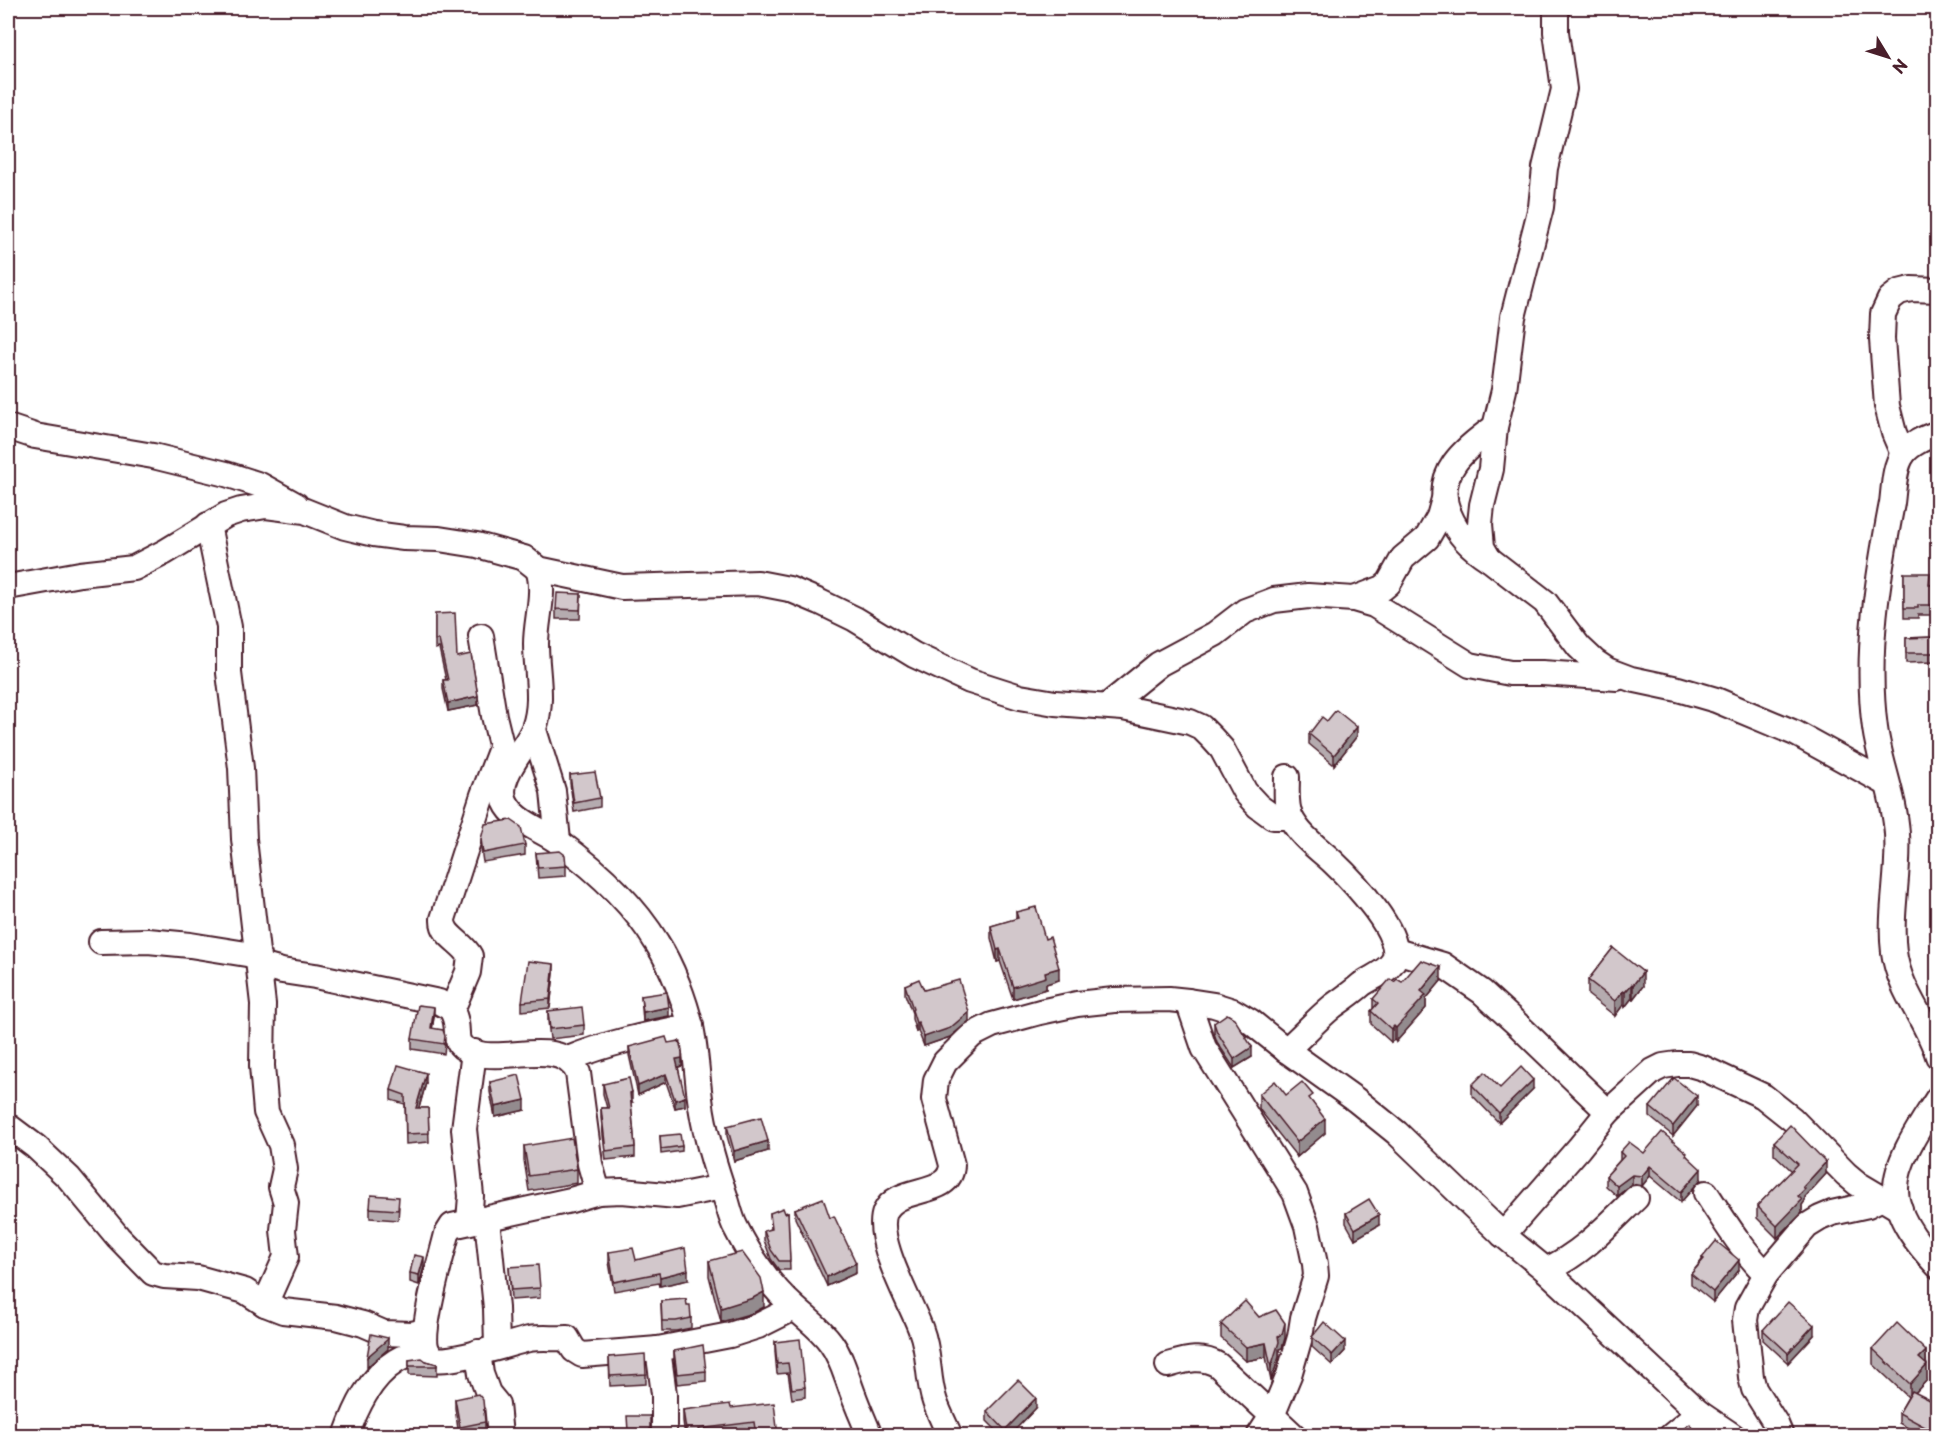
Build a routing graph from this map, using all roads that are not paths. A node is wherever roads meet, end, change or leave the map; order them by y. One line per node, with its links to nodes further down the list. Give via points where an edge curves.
1 (1556, 8): 4 (street, via 1563,88 1539,215 1513,316)
2 (1938, 290): 6 (street, via 1899,292 1890,299 1883,314 1887,406)
3 (8, 427): 8 (street, via 35,436 153,456 226,474 260,485)
4 (1495, 427): 7 (street, via 1460,456 1444,486); 10 (street, via 1480,524 1482,547)
5 (1938, 434): 6 (street, via 1917,442)
6 (1903, 454): 21 (street, via 1884,547 1873,639 1875,728)
7 (1444, 499): 10 (street, via 1458,533); 13 (street, via 1427,538 1404,558 1389,583)
8 (305, 511): 9 (street, via 255,508 226,515); 11 (street, via 374,534 477,545 524,558)
9 (208, 525): 12 (street, via 134,568); 26 (street, via 229,627 229,673)
10 (1489, 559): 15 (street, via 1545,602 1595,662)
11 (538, 569): 16 (street, via 622,587 758,583 789,589 855,619 914,655 970,681 1020,697); 17 (street, via 539,684)
12 (8, 587)
13 (1354, 599): 15 (street, via 1374,606 1470,665 1510,673); 16 (street, via 1294,597 1245,611 1215,634 1159,664)
14 (480, 636): 18 (street)
15 (1631, 679): 21 (street, via 1716,700 1795,733)
16 (1107, 706): 22 (street, via 1176,718 1201,727 1222,749 1245,792 1258,806 1273,817)
17 (534, 730): 19 (street); 23 (street, via 553,791)
18 (501, 748): 19 (street); 28 (street, via 443,919 443,927 470,956 468,972)
19 (508, 772): 23 (street, via 503,791 510,809)
20 (1287, 777): 22 (street)
21 (1886, 783): 32 (street, via 1898,837 1894,953 1900,975)
22 (1290, 817): 25 (street, via 1365,897 1388,929)
23 (558, 841): 29 (street, via 642,919 676,981)
24 (101, 942): 26 (street, via 190,945)
25 (1396, 951): 30 (street, via 1386,969 1333,1007); 35 (street, via 1443,965 1482,992)
26 (259, 961): 28 (street, via 282,971 439,1002); 47 (street, via 266,1112 279,1140 285,1169 281,1187 286,1203 283,1230 287,1251)
27 (1188, 1001): 30 (street, via 1233,1011); 54 (street, via 1204,1048 1295,1193 1307,1226 1316,1276 1296,1354); 59 (street, via 1114,1000 1021,1017 972,1035 939,1072 934,1099 952,1172 941,1184 893,1202 883,1221 894,1268 921,1329 934,1401)
28 (452, 1010): 31 (street, via 457,1040)
29 (691, 1026): 33 (street, via 595,1048); 37 (street, via 702,1110)
30 (1286, 1050): 43 (street, via 1397,1133)
31 (474, 1053): 33 (street, via 551,1054); 42 (street, via 464,1129 471,1197)
32 (1938, 1056)
33 (568, 1059): 38 (street, via 578,1073 590,1164)
34 (1938, 1098): 41 (street, via 1902,1162)
35 (1608, 1112): 41 (street, via 1663,1066 1689,1064 1703,1068 1763,1096 1792,1119 1846,1174); 43 (street)
36 (8, 1126): 47 (street, via 69,1178 153,1273 198,1278 245,1292)
37 (722, 1187): 38 (street, via 677,1196); 48 (street, via 735,1226 749,1250)
38 (598, 1192): 42 (street)
39 (1706, 1193): 46 (street, via 1734,1237)
40 (1636, 1197): 45 (street, via 1578,1252)
41 (1891, 1203): 44 (street); 46 (street, via 1832,1213 1807,1226)
42 (478, 1220): 49 (street, via 448,1230); 51 (street, via 496,1308)
43 (1503, 1235): 45 (street)
44 (1938, 1266)
45 (1546, 1270): 53 (street)
46 (1766, 1274): 63 (street, via 1747,1308 1745,1320 1754,1389)
47 (265, 1304): 49 (street, via 283,1311 348,1320 384,1333 412,1334)
48 (794, 1308): 50 (street, via 730,1335); 58 (street, via 831,1343)
49 (427, 1341): 51 (street, via 434,1359 440,1360); 55 (street, via 381,1373 359,1405)
50 (658, 1349): 51 (street, via 582,1355 567,1338 546,1337); 57 (street)
51 (488, 1350): 56 (street, via 481,1374 488,1394 497,1404)
52 (1168, 1365): 54 (street, via 1208,1359 1218,1365)
53 (1699, 1413): 61 (street); 62 (street)
54 (1266, 1426): 60 (street)
55 (346, 1436)
56 (500, 1436)
57 (664, 1436)
58 (870, 1436)
59 (950, 1436)
60 (1294, 1436)
61 (1671, 1436)
62 (1733, 1436)
63 (1781, 1436)

